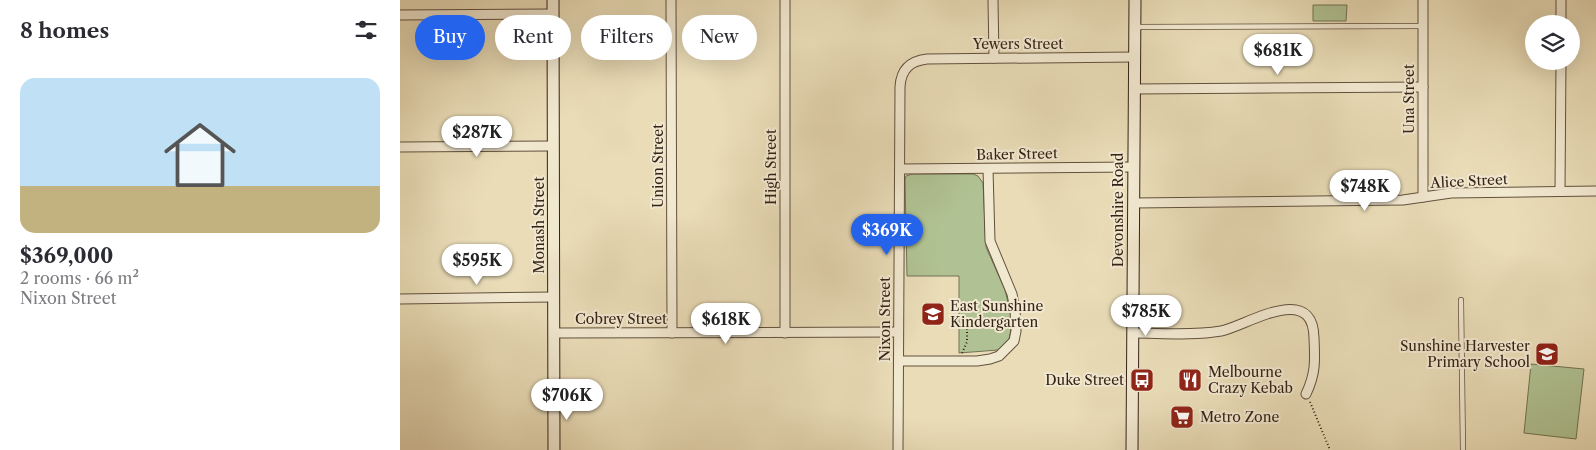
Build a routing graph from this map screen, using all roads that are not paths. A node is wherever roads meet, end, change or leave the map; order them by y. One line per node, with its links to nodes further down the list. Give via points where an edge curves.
1 (553, 0): 8 (main road, Monash Street)
2 (671, 0): 33 (street, Union Street)
3 (785, 0): 34 (street, High Street)
4 (993, 0): 14 (street)
5 (1135, 0): 12 (main road, Devonshire Road)
6 (1423, 0): 11 (street, Una Street)
7 (1561, 0): 10 (street)
8 (553, 14): 9 (street); 19 (main road, Monash Street)
9 (400, 15)
10 (1561, 15)
11 (1423, 26): 12 (lane); 17 (street, Una Street)
12 (1134, 27): 13 (main road, Devonshire Road)
13 (1134, 57): 14 (street, Yewers Street); 18 (main road, Devonshire Road)
14 (994, 58): 15 (street, Yewers Street, via 919,60)
15 (905, 69): 23 (street, Nixon Street, via 900,79)
16 (1561, 70): 25 (street)
17 (1423, 87): 18 (street); 26 (street, Una Street)
18 (1134, 89): 21 (main road, Devonshire Road)
19 (554, 146): 20 (street); 28 (main road, Monash Street)
20 (400, 147)
21 (1134, 167): 22 (street, Baker Street); 27 (main road, Devonshire Road)
22 (988, 168): 23 (street, Baker Street); 36 (street, via 990,242 1012,294 1014,341 999,356 990,359)
23 (900, 169): 31 (street, Nixon Street)
24 (1596, 191): 25 (street, Alice Street)
25 (1560, 192): 26 (street, Alice Street, via 1451,192)
26 (1423, 197): 27 (street, Alice Street, via 1403,200)
27 (1134, 203): 35 (main road, Devonshire Road)
28 (554, 297): 29 (street); 32 (main road, Monash Street)
29 (400, 299)
30 (1461, 300): 41 (lane)
31 (898, 332): 34 (street, Cobrey Street); 36 (street, Nixon Street)
32 (554, 333): 33 (street, Cobrey Street); 38 (main road, Monash Street)
33 (672, 333): 34 (street, Cobrey Street)
34 (785, 333)
35 (1132, 333): 37 (street, via 1215,331 1266,313 1296,310 1309,318 1314,330 1313,380); 40 (main road, Devonshire Road)
36 (898, 361): 39 (street, Nixon Street)
37 (1306, 394)
38 (554, 450)
39 (898, 450)
40 (1132, 450)
41 (1463, 450)

